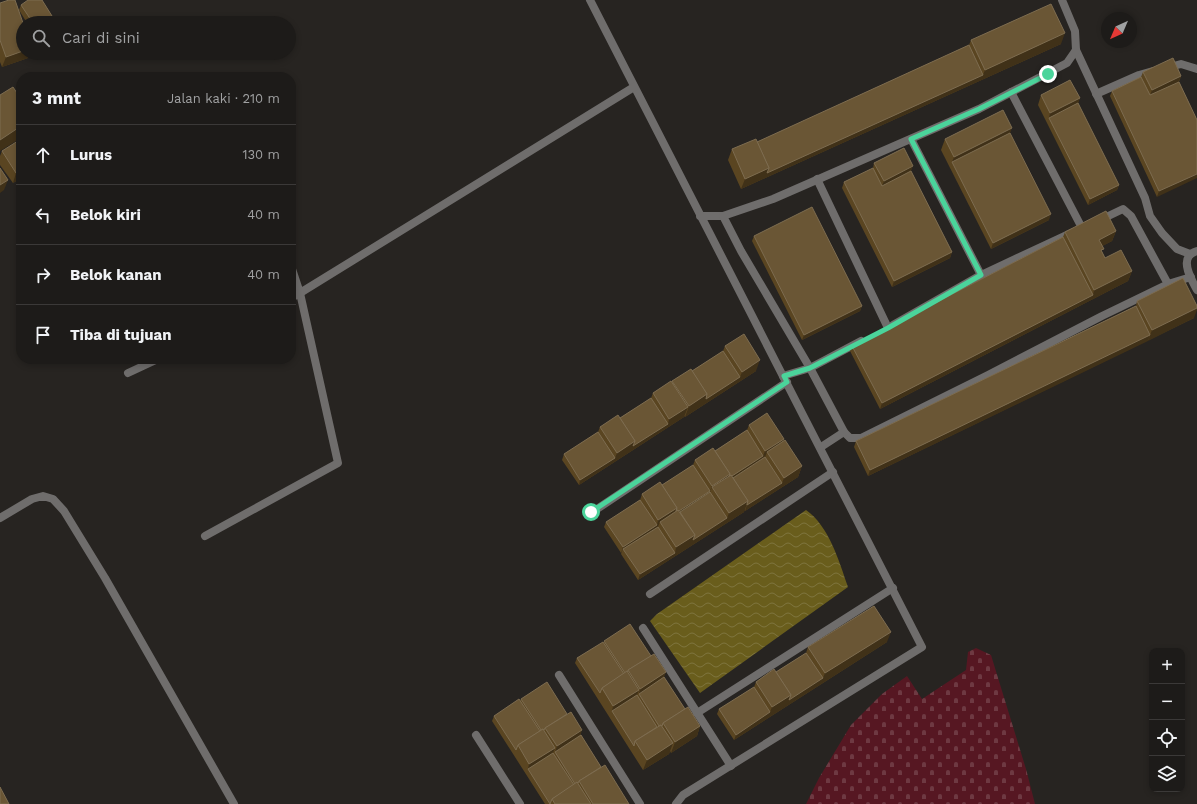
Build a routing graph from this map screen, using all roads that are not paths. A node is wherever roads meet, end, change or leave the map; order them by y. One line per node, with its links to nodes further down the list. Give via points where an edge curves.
1 (590, 0): 5 (street)
2 (1062, 0): 3 (street, via 1075,31)
3 (1076, 50): 6 (street, via 1066,63); 7 (street)
4 (1197, 69): 7 (street, via 1180,64 1139,75)
5 (634, 87): 10 (street); 19 (street)
6 (1011, 92): 8 (street); 12 (street)
7 (1096, 94): 13 (street, via 1145,198 1150,216 1177,249)
8 (911, 139): 9 (street); 14 (street)
9 (817, 179): 11 (street, via 773,199); 14 (street, via 884,330)
10 (700, 216): 11 (street); 25 (street)
11 (723, 216): 23 (street)
12 (1082, 228): 14 (street); 17 (street, via 1124,209 1131,216)
13 (1193, 253): 15 (street, via 1188,258 1187,265)
14 (981, 275)
15 (1191, 277): 17 (street); 18 (street)
16 (296, 281): 19 (street)
17 (1168, 284): 26 (street, via 874,433 861,438 850,438)
18 (1197, 290)
19 (300, 293): 20 (street); 31 (street, via 338,464)
20 (296, 295)
21 (867, 339): 23 (street)
22 (147, 364): 24 (street)
23 (810, 368): 25 (street); 26 (street)
24 (128, 373)
25 (785, 379): 27 (street); 29 (street)
26 (844, 432): 27 (street)
27 (820, 447): 28 (street)
28 (833, 472): 32 (street); 33 (street)
29 (591, 512)
30 (0, 518): 39 (street, via 32,499 43,496 53,499 64,511)
31 (205, 536)
32 (893, 588): 36 (street); 38 (street, via 922,646)
33 (650, 594)
34 (643, 628): 36 (street)
35 (559, 675): 41 (street)
36 (697, 713): 38 (street)
37 (476, 735): 40 (street)
38 (731, 766): 42 (street, via 683,795)
39 (234, 804)
40 (520, 804)
41 (640, 804)
42 (676, 804)

